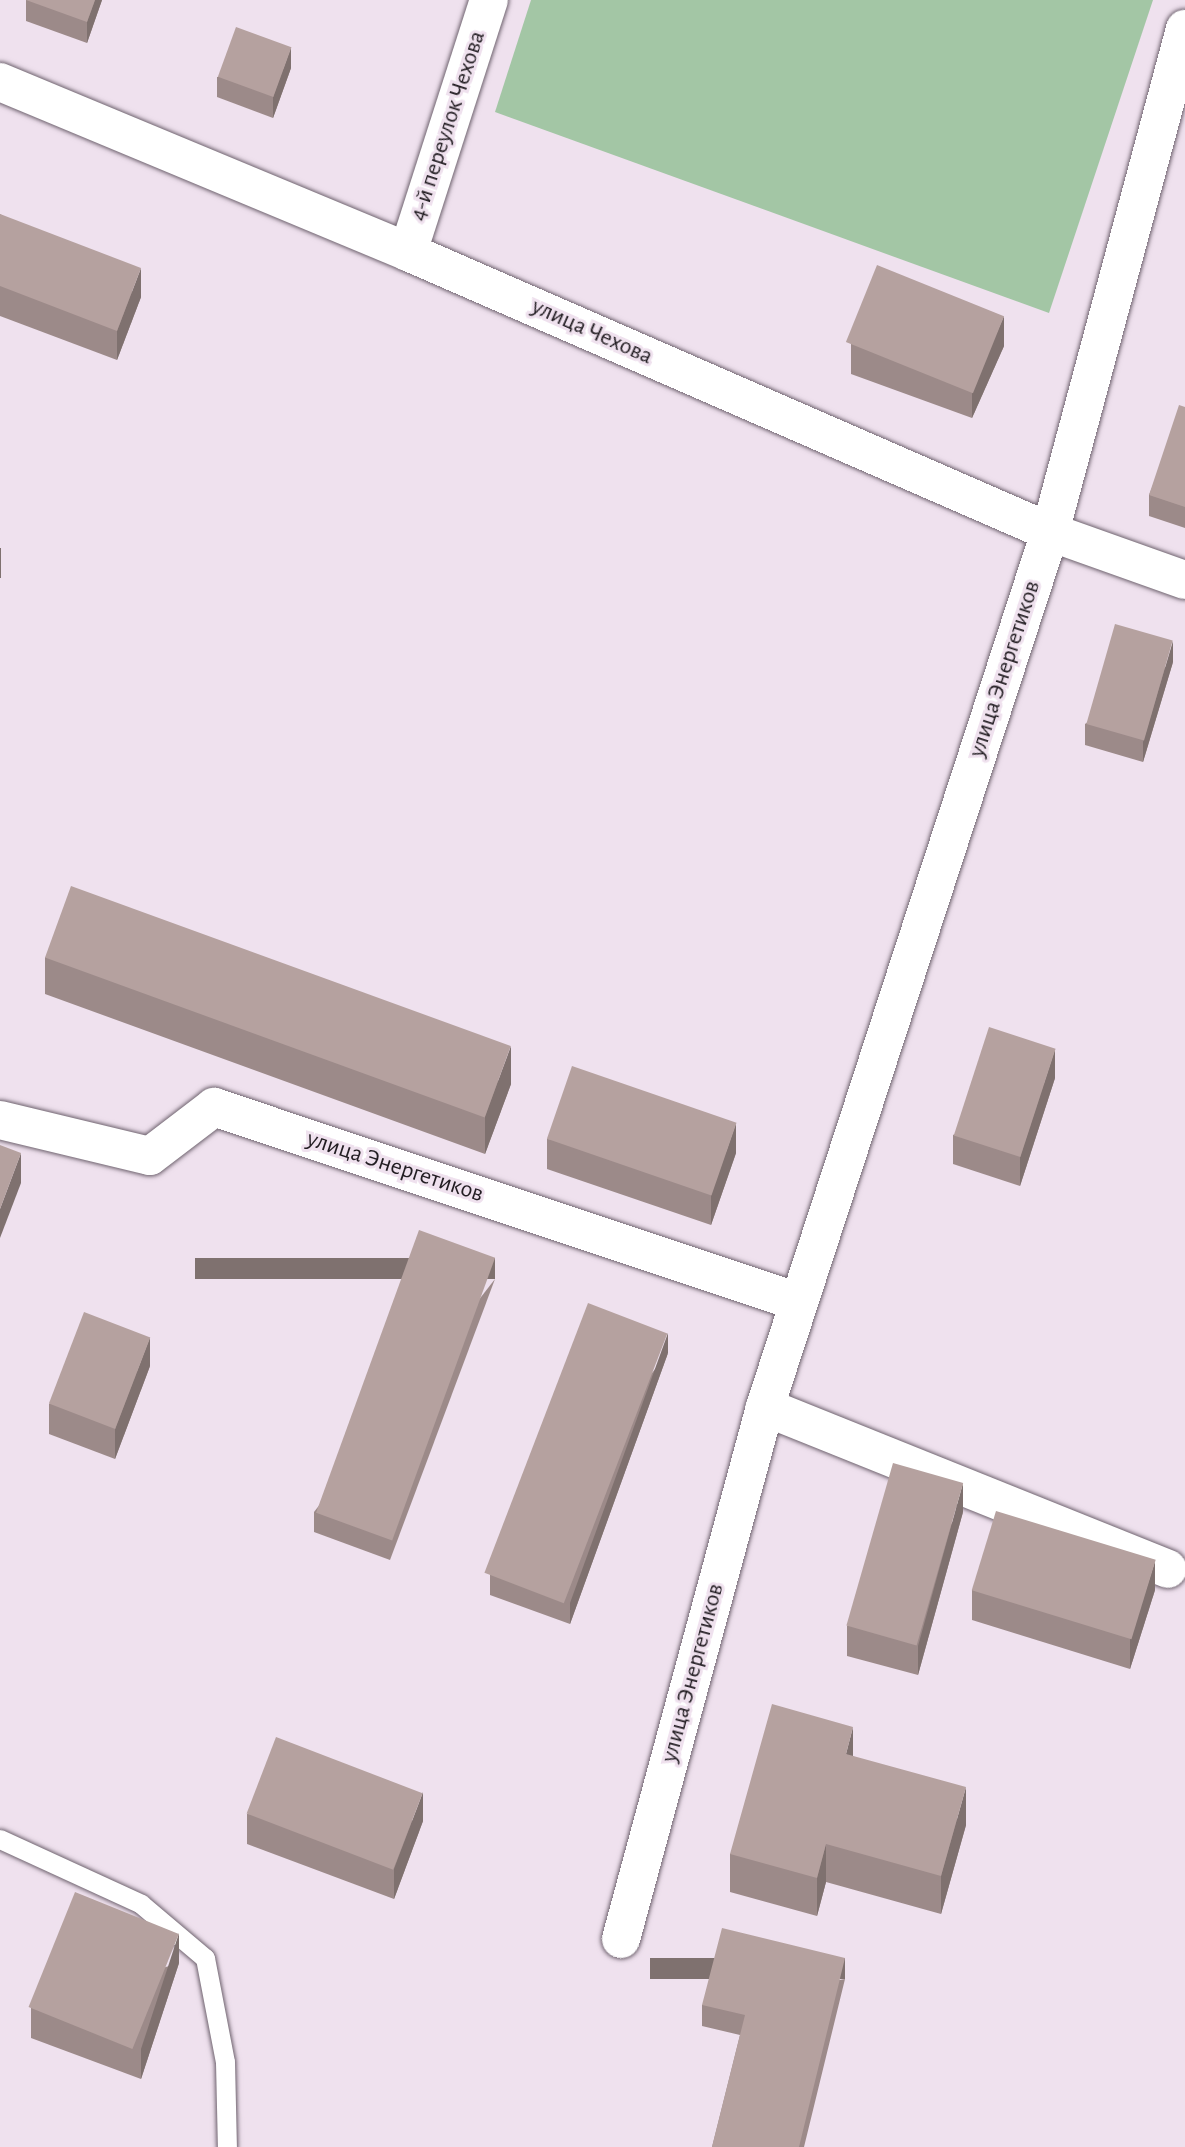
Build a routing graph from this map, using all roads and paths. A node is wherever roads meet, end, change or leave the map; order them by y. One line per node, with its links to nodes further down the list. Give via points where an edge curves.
1 (489, 0): 4 (street, 4-й переулок Чехова)
2 (1185, 29): 5 (street, улица Энергетиков)
3 (0, 82): 4 (street, улица Чехова)
4 (408, 252): 5 (street, улица Чехова)
5 (1050, 533): 6 (street, улица Чехова); 8 (street, улица Энергетиков)
6 (1185, 580)
7 (0, 1120): 8 (street, улица Энергетиков, via 150,1156 214,1107)
8 (798, 1302): 9 (street, улица Энергетиков)
9 (765, 1407): 10 (street); 12 (street, улица Энергетиков)
10 (1168, 1569)
11 (0, 1839): 13 (lane, via 141,1904 205,1958 225,2062)
12 (621, 1939)
13 (227, 2147)

